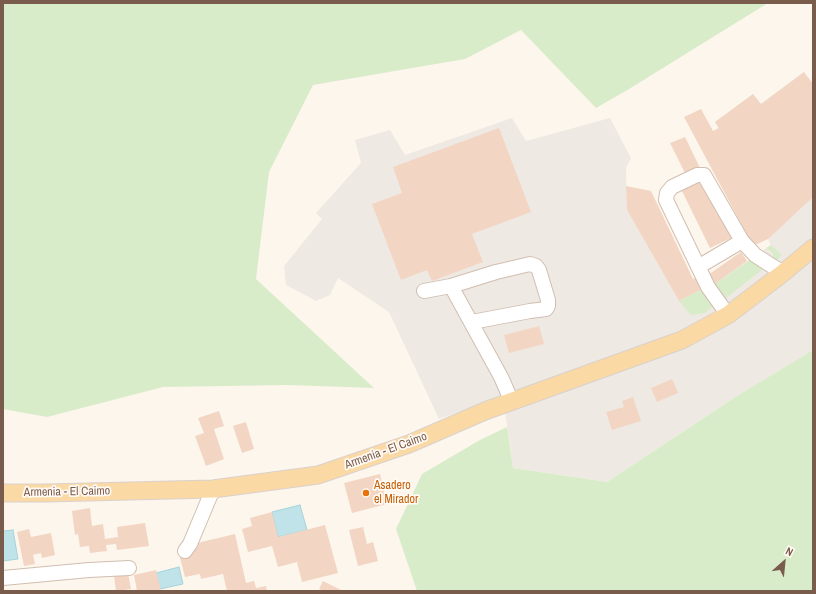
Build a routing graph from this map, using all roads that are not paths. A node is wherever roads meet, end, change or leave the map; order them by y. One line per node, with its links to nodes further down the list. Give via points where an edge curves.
1 (742, 241): 3 (street); 3 (street, via 704,175 697,175 672,187 667,192 666,200); 4 (street, via 755,255)
2 (813, 248): 4 (main road, Armenia - El Caimo)
3 (698, 267): 7 (street, via 708,287)
4 (783, 273): 7 (main road, Armenia - El Caimo)
5 (451, 286): 6 (street); 8 (street); 8 (street, via 530,264 539,270 548,300 546,309)
6 (424, 292)
7 (728, 315): 9 (main road, Armenia - El Caimo, via 682,340)
8 (472, 322): 9 (street)
9 (512, 402): 10 (main road, Armenia - El Caimo, via 410,444 318,475)
10 (213, 488): 11 (main road, Armenia - El Caimo); 12 (street)
11 (3, 493)
12 (185, 551)
13 (129, 568): 14 (street)
14 (3, 578)

